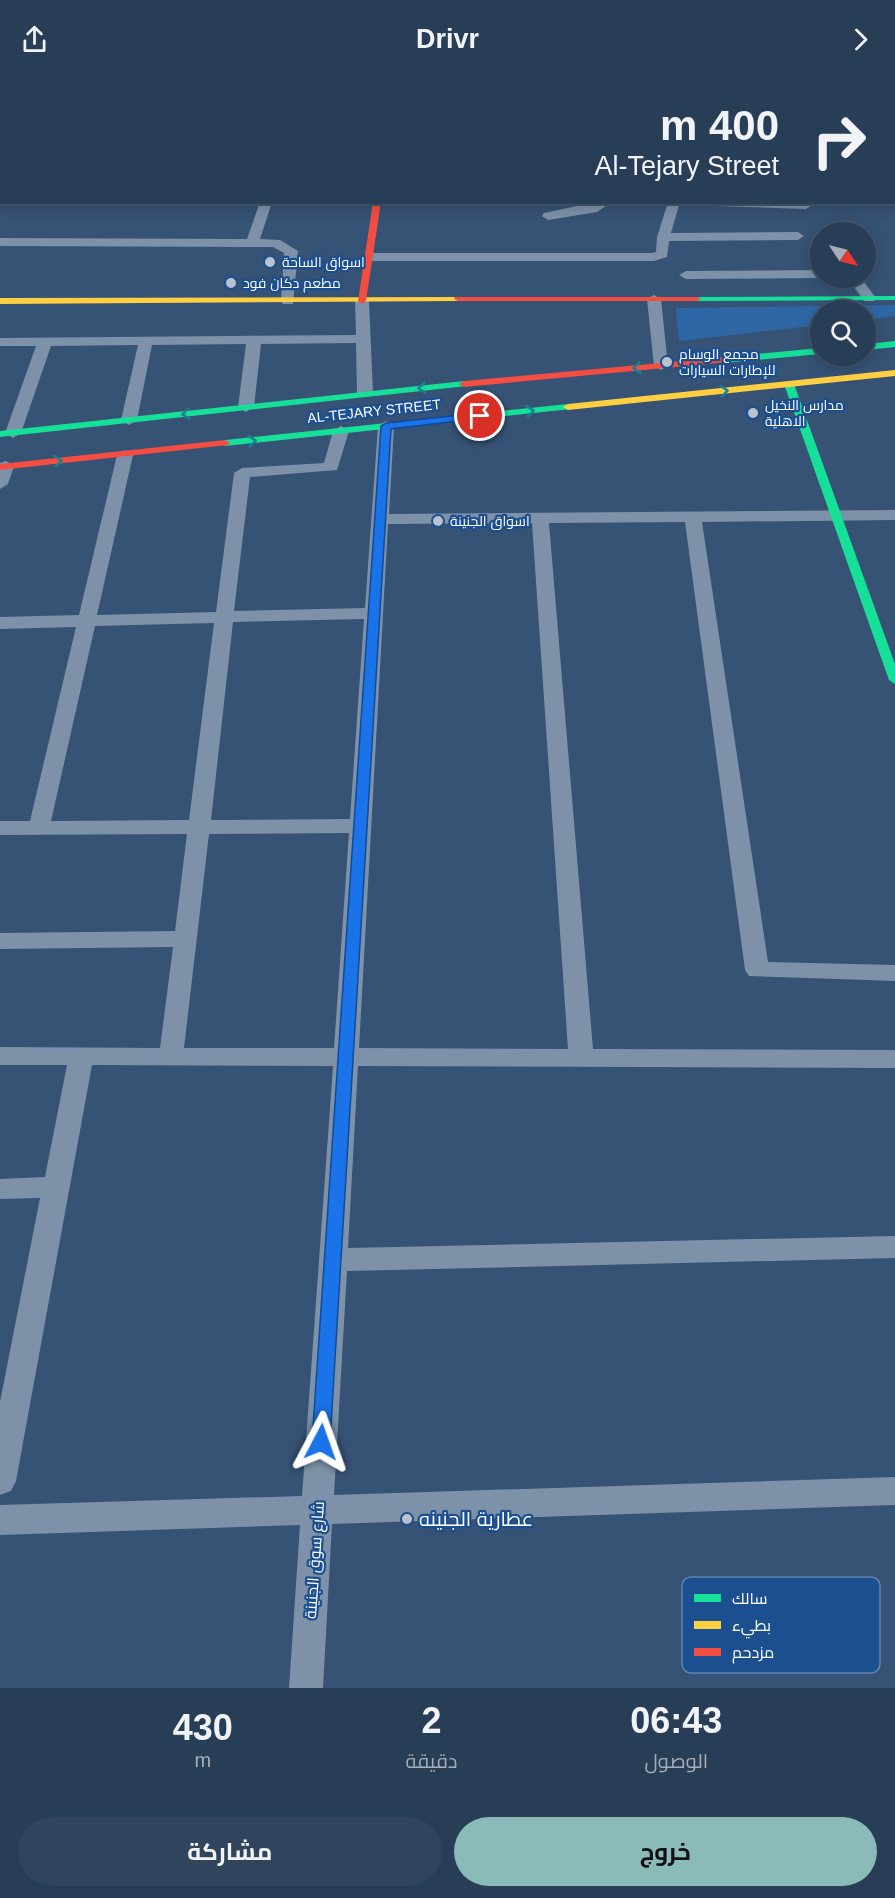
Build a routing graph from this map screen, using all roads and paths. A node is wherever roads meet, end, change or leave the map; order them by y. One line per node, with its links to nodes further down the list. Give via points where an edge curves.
1 (265, 204): 11 (street)
2 (377, 204): 12 (street)
3 (602, 204): 7 (street)
4 (673, 204): 9 (street)
5 (776, 204): 6 (street)
6 (806, 205)
7 (548, 216)
8 (798, 236): 9 (street)
9 (663, 237): 12 (street, via 662,254 654,257)
10 (0, 242): 11 (street)
11 (253, 242): 20 (street, via 275,243 291,251)
12 (369, 257): 21 (street)
13 (810, 274): 14 (street)
14 (686, 275)
15 (862, 288): 16 (street)
16 (869, 298): 17 (street); 18 (street)
17 (895, 298)
18 (654, 299): 21 (street); 30 (street)
19 (0, 301): 20 (street)
20 (288, 301): 21 (street)
21 (362, 301): 22 (street)
22 (363, 339): 24 (street); 33 (street)
23 (146, 340): 24 (street); 25 (street); 35 (street)
24 (254, 340): 34 (street)
25 (45, 341): 26 (street); 38 (street)
26 (0, 342)
27 (895, 344): 28 (street)
28 (876, 346)
29 (810, 352): 30 (street, AL-TEJARY STREET)
30 (661, 366): 33 (street, AL-TEJARY STREET, one-way to 33)
31 (895, 373): 32 (street, AL-TEJARY STREET)
32 (789, 384): 36 (street, AL-TEJARY STREET, one-way to 32); 42 (street)
33 (365, 393): 34 (street, AL-TEJARY STREET)
34 (246, 407): 35 (street, AL-TEJARY STREET, one-way to 35)
35 (129, 420): 38 (street, AL-TEJARY STREET)
36 (386, 426): 37 (street, AL-TEJARY STREET); 46 (street, شارع سوق الجنينة)
37 (341, 431): 39 (street, AL-TEJARY STREET, one-way to 37); 48 (street, via 331,467 242,473)
38 (6, 433)
39 (125, 455): 40 (street, AL-TEJARY STREET, one-way to 39); 49 (street)
40 (3, 466): 41 (street)
41 (0, 484)
42 (836, 515): 43 (street); 44 (street); 51 (street)
43 (895, 515)
44 (693, 516): 45 (street); 58 (street, via 757,970)
45 (540, 518): 46 (street); 63 (street)
46 (380, 519): 47 (street, شارع سوق الجنينة)
47 (374, 613): 48 (street); 52 (street, شارع سوق الجنينة)
48 (224, 617): 49 (street); 53 (street)
49 (87, 620): 50 (street); 55 (street)
50 (0, 623)
51 (895, 680)
52 (361, 826): 53 (street); 62 (street, شارع سوق الجنينة)
53 (198, 827): 55 (street); 56 (street)
54 (0, 828): 55 (street)
55 (39, 828)
56 (185, 939): 57 (street); 61 (street)
57 (0, 941)
58 (895, 973)
59 (0, 1056): 60 (street)
60 (81, 1056): 61 (street); 65 (street)
61 (171, 1056): 62 (street)
62 (346, 1057): 63 (street); 68 (street, شارع سوق الجنينة)
63 (581, 1058): 64 (street)
64 (895, 1059)
65 (58, 1187): 66 (street); 69 (street)
66 (0, 1189)
67 (895, 1247): 68 (street)
68 (333, 1260): 71 (street, شارع سوق الجنينة)
69 (0, 1481)
70 (895, 1491): 71 (street)
71 (317, 1510): 72 (street); 73 (street, شارع سوق الجنينة)
72 (0, 1520)
73 (306, 1688)

